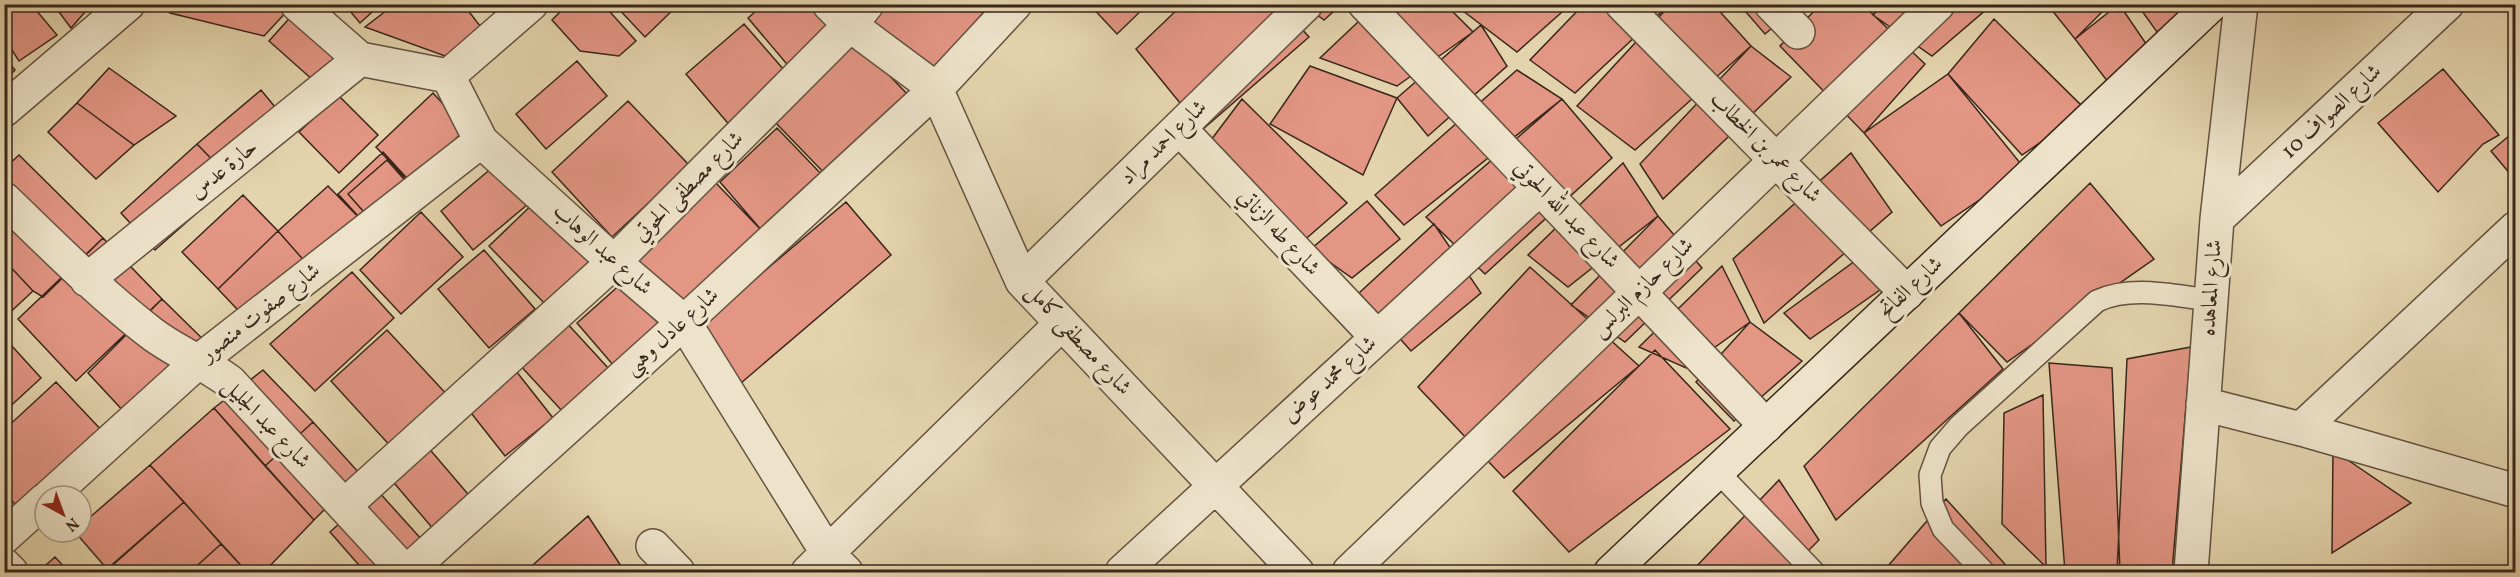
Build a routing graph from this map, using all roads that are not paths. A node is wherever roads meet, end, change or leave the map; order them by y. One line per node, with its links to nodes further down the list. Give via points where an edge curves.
1 (128, 4): 18 (street)
2 (297, 4): 15 (street)
3 (531, 4): 16 (street)
4 (1015, 4): 17 (street, شارع عادل وهبى)
5 (1306, 4): 19 (street, شارع احمد مراد)
6 (1365, 4): 22 (street, شارع عبد الله الحوتي)
7 (1622, 4): 21 (street, شارع عمر بن الخطاب)
8 (1771, 4): 14 (street)
9 (1938, 4): 21 (street, شارع حازم البرلس)
10 (2211, 4): 30 (street, شارع الفاتح)
11 (2241, 4): 24 (street, شارع المعاهده)
12 (2447, 4): 24 (street, شارع الصواف 10)
13 (849, 11): 17 (street, شارع مصطفى كامل); 26 (street, شارع مصطفى الحوتي)
14 (1798, 32)
15 (360, 59): 16 (street); 27 (street, حارة عدس)
16 (448, 76): 20 (street, شارع عبد الوهاب)
17 (936, 89): 28 (street, شارع مصطفى كامل); 32 (street, شارع عادل وهبى)
18 (4, 110)
19 (1179, 128): 28 (street, شارع احمد مراد); 34 (street, شارع طه الزناتي)
20 (481, 141): 26 (street, شارع عبد الوهاب); 35 (street, شارع صفوت منصور)
21 (1777, 160): 29 (street, شارع حازم البرلس); 30 (street, شارع عمر بن الخطاب)
22 (1540, 188): 29 (street, شارع عبد الله الحوتي); 34 (street, شارع محمد عوض)
23 (4, 199): 27 (street, شارع عبد الجليل)
24 (2217, 219): 31 (street, شارع المعاهده)
25 (2516, 228): 38 (street)
26 (614, 262): 32 (street, شارع عبد الوهاب); 43 (street, شارع مصطفى الحوتي)
27 (87, 280): 35 (street, شارع عبد الجليل, via 153,335)
28 (1022, 281): 33 (street, شارع مصطفى كامل)
29 (1639, 292): 37 (street, شارع عبد الله الحوتي); 54 (street, شارع حازم البرلس)
30 (1907, 292): 37 (street, شارع الفاتح)
31 (2211, 300): 36 (street, شارع المعاهده); 57 (lane, via 2127,292 2097,301 1959,426 1940,448 1930,475 1932,503 1943,529)
32 (684, 322): 48 (street, شارع عبد الوهاب); 50 (street, شارع عادل وهبى)
33 (1061, 324): 41 (street, شارع مصطفى كامل); 48 (street)
34 (1377, 337): 41 (street, شارع محمد عوض)
35 (199, 361): 40 (street, شارع صفوت منصور); 43 (street, شارع عبد الجليل, via 230,382)
36 (2203, 404): 38 (street); 58 (street, شارع المعاهده)
37 (1766, 426): 39 (street, شارع الفاتح)
38 (2301, 429): 42 (street)
39 (1718, 472): 55 (street, شارع الفاتح); 56 (lane)
40 (63, 484)
41 (1214, 486): 52 (street, شارع محمد عوض); 53 (street, شارع مصطفى كامل)
42 (2516, 492)
43 (344, 506): 50 (street, شارع عبد الجليل)
44 (33, 511): 45 (street)
45 (4, 537)
46 (653, 546): 51 (street)
47 (4, 565): 49 (street)
48 (827, 566)
49 (11, 573)
50 (406, 573)
51 (678, 573)
52 (1122, 573)
53 (1297, 573)
54 (1349, 573)
55 (1611, 573)
56 (1814, 573)
57 (1984, 573)
58 (2192, 573)

